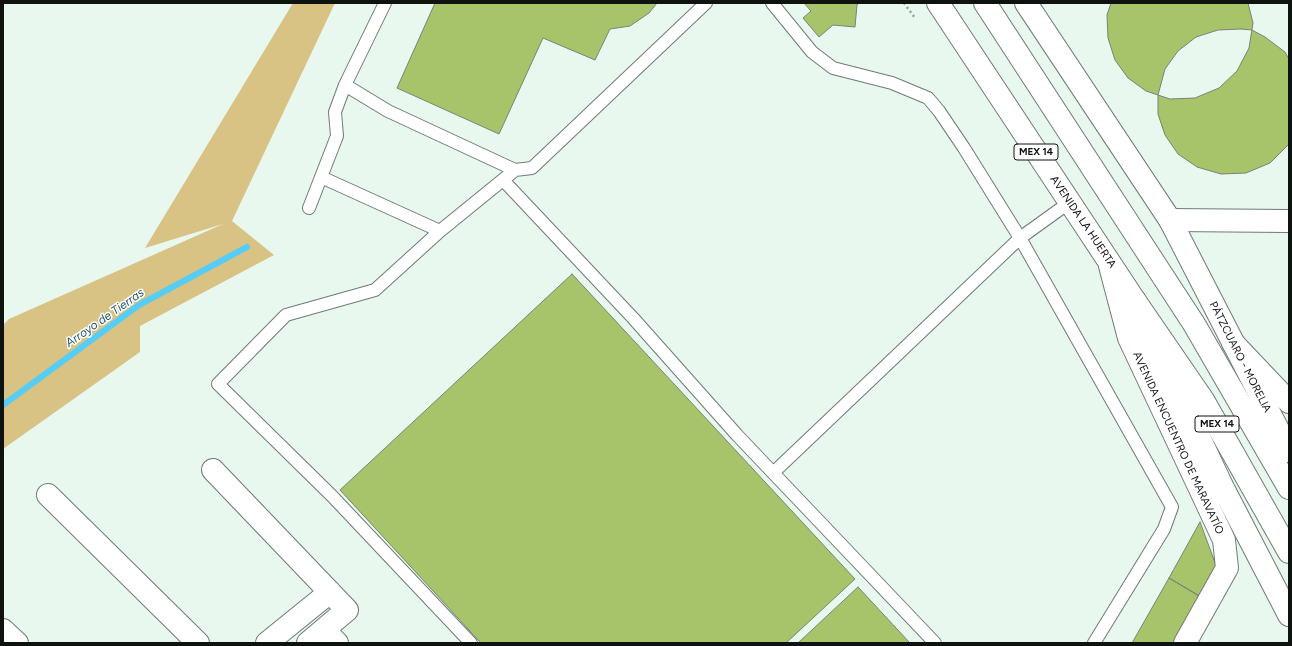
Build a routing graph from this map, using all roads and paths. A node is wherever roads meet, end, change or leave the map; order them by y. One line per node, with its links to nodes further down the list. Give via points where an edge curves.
1 (385, 3): 9 (lane)
2 (706, 3): 10 (lane, via 532,168)
3 (772, 3): 18 (lane, via 812,52 833,68 892,83 928,98 964,148)
4 (904, 3): 8 (path)
5 (938, 3): 13 (main road, AVENIDA LA HUERTA / MEX 14)
6 (985, 3): 26 (main road, via 1194,324)
7 (1026, 3): 15 (main road)
8 (915, 18)
9 (345, 85): 10 (lane, via 388,111); 11 (lane, via 335,112 337,136)
10 (515, 170): 12 (lane)
11 (321, 177): 14 (lane); 17 (lane)
12 (503, 180): 17 (lane); 25 (lane, via 633,318)
13 (1070, 202): 18 (lane); 19 (main road, AVENIDA LA HUERTA / MEX 14)
14 (308, 208)
15 (1170, 220): 16 (main road); 21 (main road, PÁTZCUARO - MORELIA)
16 (1289, 221)
17 (440, 231): 37 (lane, via 375,290 286,315 218,384 332,496)
18 (1020, 238): 25 (lane); 39 (lane, via 1172,507 1164,529)
19 (1108, 259): 20 (main road, AVENIDA LA HUERTA / MEX 14); 40 (main road, AVENIDA ENCUENTRO DE MARAVATÍO, via 1129,338 1224,540 1228,568)
20 (1135, 301): 28 (main road, MEX 14, via 1204,400); 30 (main road, via 1222,486)
21 (1233, 343): 22 (main road); 23 (main road, PÁTZCUARO - MORELIA)
22 (1289, 402)
23 (1289, 451)
24 (213, 470): 29 (main road)
25 (773, 473): 38 (lane)
26 (1289, 488)
27 (48, 494): 34 (main road)
28 (1289, 552)
29 (330, 592): 32 (main road, via 347,610); 35 (main road)
30 (1289, 615)
31 (3, 630): 33 (main road)
32 (331, 636): 36 (main road)
33 (16, 643)
34 (198, 643)
35 (268, 643)
36 (308, 643)
37 (471, 643)
38 (935, 643)
39 (1094, 643)
40 (1185, 643)

